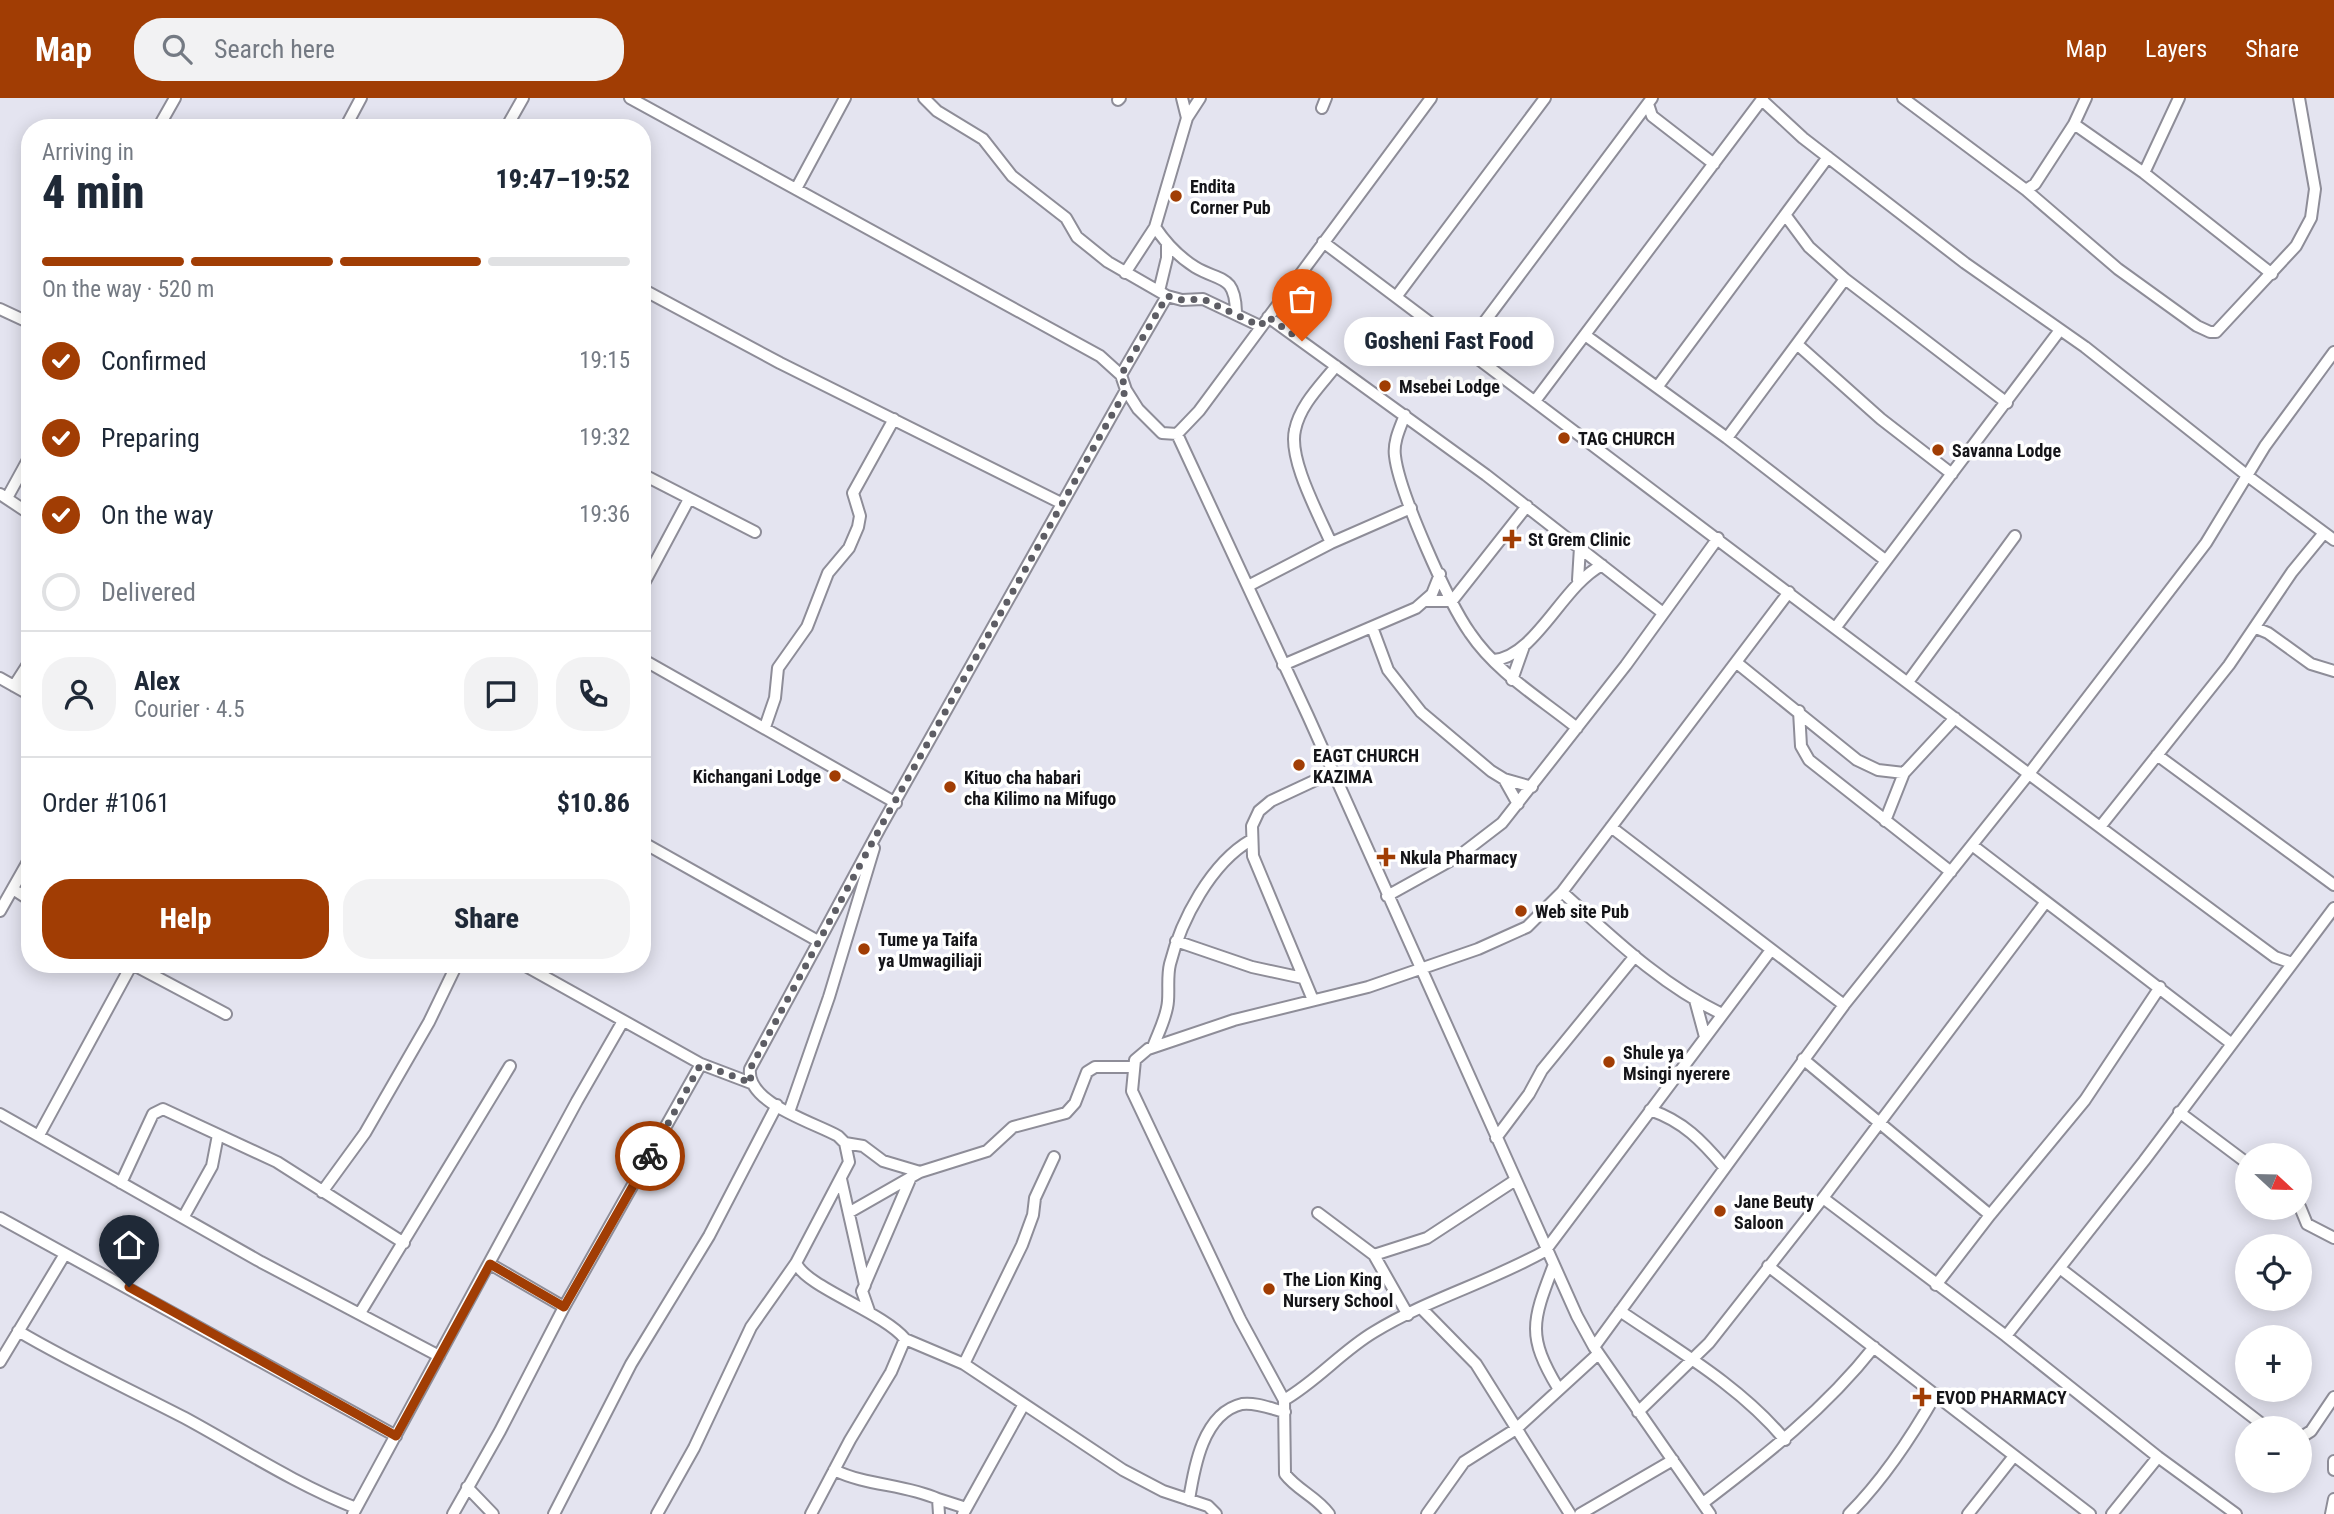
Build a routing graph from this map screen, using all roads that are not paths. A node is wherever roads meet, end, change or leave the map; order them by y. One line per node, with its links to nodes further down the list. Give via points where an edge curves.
1 (175, 98): 18 (street)
2 (361, 98): 19 (street)
3 (523, 98): 20 (street)
4 (845, 98): 25 (street)
5 (924, 98): 31 (street, via 983,139 1012,176 1070,222 1077,237)
6 (1182, 98): 17 (street)
7 (1200, 98): 17 (street)
8 (1431, 98): 29 (street)
9 (1545, 98): 36 (street)
10 (1903, 98): 26 (street)
11 (2085, 98): 21 (street)
12 (2179, 98): 24 (street)
13 (2299, 98): 32 (street, via 2315,189 2314,209 2301,238)
14 (1763, 99): 22 (street); 23 (street)
15 (637, 100): 25 (street)
16 (1650, 101): 23 (street, via 1652,116); 44 (street)
17 (1187, 118): 28 (street)
18 (163, 119)
19 (350, 119)
20 (511, 119)
21 (2074, 124): 24 (street); 26 (street, via 2035,184)
22 (1828, 157): 27 (street); 41 (street)
23 (1714, 164): 42 (street)
24 (2144, 173): 32 (street)
25 (796, 189): 47 (street, via 1059,331)
26 (2026, 190): 32 (street, via 2118,270 2210,332 2223,328)
27 (1786, 215): 33 (street, via 1809,247); 48 (street)
28 (1154, 227): 30 (street); 31 (street)
29 (1323, 242): 36 (street); 40 (street)
30 (1167, 243): 34 (street); 38 (street, via 1195,267 1230,285)
31 (1125, 273): 34 (street)
32 (2272, 274)
33 (1845, 279): 43 (street); 51 (street)
34 (1163, 293): 38 (street, via 1182,300 1203,299); 47 (street)
35 (651, 294): 53 (street)
36 (1396, 297): 44 (street)
37 (0, 309): 39 (street)
38 (1236, 312): 40 (street)
39 (21, 319)
40 (1264, 321): 46 (street); 54 (street)
41 (2060, 330): 51 (street); 58 (street)
42 (1585, 335): 48 (street); 50 (street)
43 (1798, 345): 55 (street); 57 (street)
44 (1465, 348): 50 (street)
45 (2334, 352): 58 (street, via 2275,430)
46 (1336, 366): 52 (street); 73 (street, via 1306,404 1293,442)
47 (1121, 375): 49 (street)
48 (1658, 386): 55 (street)
49 (1126, 390): 54 (street, via 1152,426 1162,433); 62 (street)
50 (1535, 401): 71 (street, via 1617,467)
51 (2007, 403): 57 (street)
52 (1405, 415): 63 (street); 65 (street, via 1395,458)
53 (894, 419): 62 (street); 102 (street, via 853,492 860,521 849,548 828,573 807,627 778,668 775,698)
54 (1177, 434): 80 (street)
55 (1727, 438): 75 (street)
56 (21, 469): 60 (street)
57 (1952, 474): 75 (street)
58 (2249, 477): 69 (street); 107 (street, via 2206,543)
59 (651, 479): 61 (street)
60 (3, 496): 64 (street)
61 (689, 499): 68 (street); 77 (street)
62 (1061, 503): 110 (street)
63 (1527, 506): 74 (street); 83 (street)
64 (21, 508)
65 (1411, 508): 66 (street); 67 (street)
66 (1396, 514): 67 (street); 73 (street)
67 (1419, 525): 78 (street)
68 (755, 532)
69 (2324, 533): 72 (street); 87 (street)
70 (2015, 536): 97 (street)
71 (1718, 538): 81 (street); 84 (street)
72 (2334, 540)
73 (1331, 543): 80 (street)
74 (1580, 548): 76 (street); 79 (street)
75 (1885, 560): 86 (street)
76 (1602, 565): 79 (street); 84 (street)
77 (651, 570)
78 (1440, 574): 82 (street); 83 (street)
79 (1578, 580): 88 (street)
80 (1248, 586): 92 (street)
81 (1789, 592): 86 (street); 90 (street)
82 (1427, 601): 83 (street); 85 (street)
83 (1451, 601): 89 (street)
84 (1663, 613): 103 (street)
85 (1372, 627): 92 (street); 108 (street, via 1388,670 1403,693 1448,736)
86 (1836, 627): 97 (street)
87 (2256, 628): 93 (street, via 2303,659); 104 (street)
88 (1524, 646): 89 (street, via 1510,657); 96 (street)
89 (1494, 660): 96 (street)
90 (1737, 663): 100 (street); 113 (street)
91 (651, 664): 102 (street)
92 (1283, 665): 105 (street)
93 (2334, 671)
94 (21, 675): 98 (street)
95 (0, 678): 98 (street)
96 (1512, 680): 103 (street)
97 (1908, 682): 101 (street)
98 (14, 686): 99 (street)
99 (21, 690)
100 (1799, 711): 106 (street, via 1870,768); 112 (street, via 1801,746 1809,760)
101 (1955, 718): 106 (street); 107 (street)
102 (765, 727): 110 (street)
103 (1577, 728): 109 (street)
104 (2157, 755): 114 (street); 121 (street)
105 (1333, 772): 116 (street, via 1271,801 1259,811); 125 (street)
106 (1904, 773): 112 (street)
107 (2028, 775): 114 (street); 117 (street)
108 (1504, 779): 109 (street); 111 (street)
109 (1532, 787): 111 (street)
110 (896, 803): 115 (street)
111 (1518, 804): 125 (street, via 1483,839)
112 (1885, 821): 119 (street)
113 (1611, 827): 123 (street); 133 (street)
114 (2099, 827): 135 (street)
115 (880, 828): 132 (street); 161 (street, via 840,965)
116 (1251, 840): 131 (street, via 1232,852 1213,875); 143 (street, via 1260,875)
117 (1972, 845): 119 (street); 126 (street)
118 (651, 847): 132 (street)
119 (1951, 872): 147 (street)
120 (21, 874): 122 (street)
121 (2334, 885)
122 (13, 889): 124 (street); 129 (street)
123 (1562, 892): 127 (street); 130 (street)
124 (21, 894)
125 (1387, 896): 137 (street)
126 (2045, 903): 144 (street); 164 (street)
127 (1551, 906): 130 (street); 137 (street, via 1527,927)
128 (2334, 908): 136 (street)
129 (0, 912)
130 (1585, 912): 134 (street)
131 (1177, 940): 143 (street, via 1240,963); 153 (street, via 1169,968 1167,1009)
132 (818, 941): 158 (street, via 750,1069)
133 (1771, 950): 147 (street); 149 (street)
134 (1635, 956): 146 (street); 167 (street, via 1542,1070)
135 (2275, 957): 136 (street); 142 (street)
136 (2292, 963): 142 (street)
137 (1422, 970): 145 (street); 167 (street)
138 (127, 973): 165 (street)
139 (149, 973): 148 (street)
140 (453, 973): 176 (street, via 365,1133)
141 (538, 973): 150 (street)
142 (2282, 977): 152 (street)
143 (1303, 978): 145 (street)
144 (2160, 987): 152 (street); 180 (street, via 2085,1100)
145 (1313, 1000): 153 (street)
146 (1695, 1000): 149 (street); 151 (street)
147 (1844, 1005): 154 (street)
148 (226, 1014)
149 (1722, 1014): 151 (street)
150 (623, 1021): 155 (street); 190 (street)
151 (1705, 1037): 160 (street)
152 (2232, 1044): 162 (street)
153 (1153, 1047): 157 (street, via 1140,1054)
154 (1803, 1059): 164 (street); 171 (street)
155 (701, 1064): 158 (street); 196 (street)
156 (510, 1066): 185 (street)
157 (1132, 1067): 172 (street, via 1095,1067 1087,1072 1066,1113 1013,1127 987,1151); 214 (street, via 1132,1091 1240,1319)
158 (751, 1083): 159 (street, via 762,1097)
159 (777, 1105): 161 (street); 239 (street, via 709,1237 631,1364)
160 (1650, 1110): 171 (street, via 1679,1121); 186 (street)
161 (789, 1112): 168 (street)
162 (2179, 1112): 169 (street); 193 (street)
163 (0, 1114): 165 (street)
164 (1880, 1123): 177 (street); 180 (street)
165 (38, 1135): 175 (street)
166 (218, 1135): 175 (street, via 158,1110); 176 (street, via 277,1162); 182 (street, via 212,1166)
167 (1496, 1138): 174 (street)
168 (845, 1143): 172 (street, via 863,1146 883,1161); 173 (street, via 849,1162)
169 (2235, 1154)
170 (1054, 1157): 210 (street, via 1038,1190 1022,1245)
171 (1724, 1167): 199 (street)
172 (916, 1174): 178 (street); 194 (street)
173 (841, 1179): 178 (street); 189 (street)
174 (1514, 1181): 186 (street); 188 (street, via 1427,1238)
175 (121, 1183): 182 (street)
176 (322, 1192): 185 (street)
177 (1824, 1198): 191 (street); 195 (street)
178 (850, 1212): 194 (street)
179 (1318, 1213): 188 (street)
180 (1990, 1215): 195 (street)
181 (0, 1217): 187 (street)
182 (183, 1218): 200 (street)
183 (2305, 1220): 184 (street)
184 (2334, 1238)
185 (404, 1243): 200 (street)
186 (1545, 1251): 192 (street); 197 (street)
187 (65, 1254): 202 (street); 221 (street)
188 (1374, 1255): 201 (street)
189 (796, 1263): 198 (street, via 813,1279); 240 (street, via 751,1327)
190 (490, 1264): 196 (street); 207 (street)
191 (1768, 1266): 205 (street); 208 (street)
192 (1553, 1267): 206 (street); 211 (street, via 1535,1327 1541,1359)
193 (2061, 1269): 203 (street); 218 (street)
194 (865, 1285): 198 (street)
195 (1936, 1285): 203 (street)
196 (564, 1307): 229 (street)
197 (1422, 1309): 201 (street); 219 (street, via 1476,1364)
198 (869, 1311): 204 (street)
199 (1620, 1311): 206 (street); 208 (street)
200 (360, 1313): 207 (street)
201 (1408, 1315): 214 (street, via 1372,1333)
202 (18, 1331): 209 (street); 235 (street)
203 (2006, 1336): 224 (street)
204 (905, 1339): 210 (street); 227 (street)
205 (1874, 1346): 212 (street); 222 (street, via 1849,1379)
206 (1596, 1351): 211 (street); 217 (street)
207 (439, 1356): 221 (street)
208 (1693, 1358): 217 (street); 222 (street)
209 (0, 1362)
210 (964, 1364): 215 (street)
211 (1558, 1388): 219 (street)
212 (1936, 1394): 223 (street); 249 (street, via 1899,1454)
213 (2334, 1397): 220 (street)
214 (1284, 1400): 216 (street)
215 (1024, 1404): 232 (street, via 1123,1470); 236 (street)
216 (1285, 1412): 232 (street, via 1250,1404 1223,1416 1200,1448); 244 (street, via 1286,1475)
217 (1638, 1412): 225 (street)
218 (2251, 1416)
219 (1516, 1429): 245 (street, via 1464,1462); 246 (street)
220 (2312, 1430)
221 (396, 1436): 235 (street)
222 (1785, 1440): 233 (street)
223 (2014, 1455): 250 (street); 251 (street)
224 (2158, 1457): 252 (street); 253 (street)
225 (1673, 1460): 233 (street); 234 (street)
226 (2334, 1461): 228 (street)
227 (834, 1470): 230 (street); 241 (street)
228 (2334, 1470)
229 (467, 1488): 237 (street); 238 (street)
230 (938, 1499): 236 (street); 242 (street)
231 (2334, 1499): 254 (street)
232 (1189, 1500): 243 (street)
233 (1703, 1503): 248 (street)
234 (1595, 1510): 247 (street)
235 (355, 1511)
236 (964, 1511)
237 (453, 1514)
238 (493, 1514)
239 (554, 1514)
240 (657, 1514)
241 (811, 1514)
242 (939, 1514)
243 (1216, 1514)
244 (1329, 1514)
245 (1427, 1514)
246 (1570, 1514)
247 (1580, 1514)
248 (1710, 1514)
249 (1849, 1514)
250 (1968, 1514)
251 (2091, 1514)
252 (2112, 1514)
253 (2236, 1514)
254 (2331, 1514)

